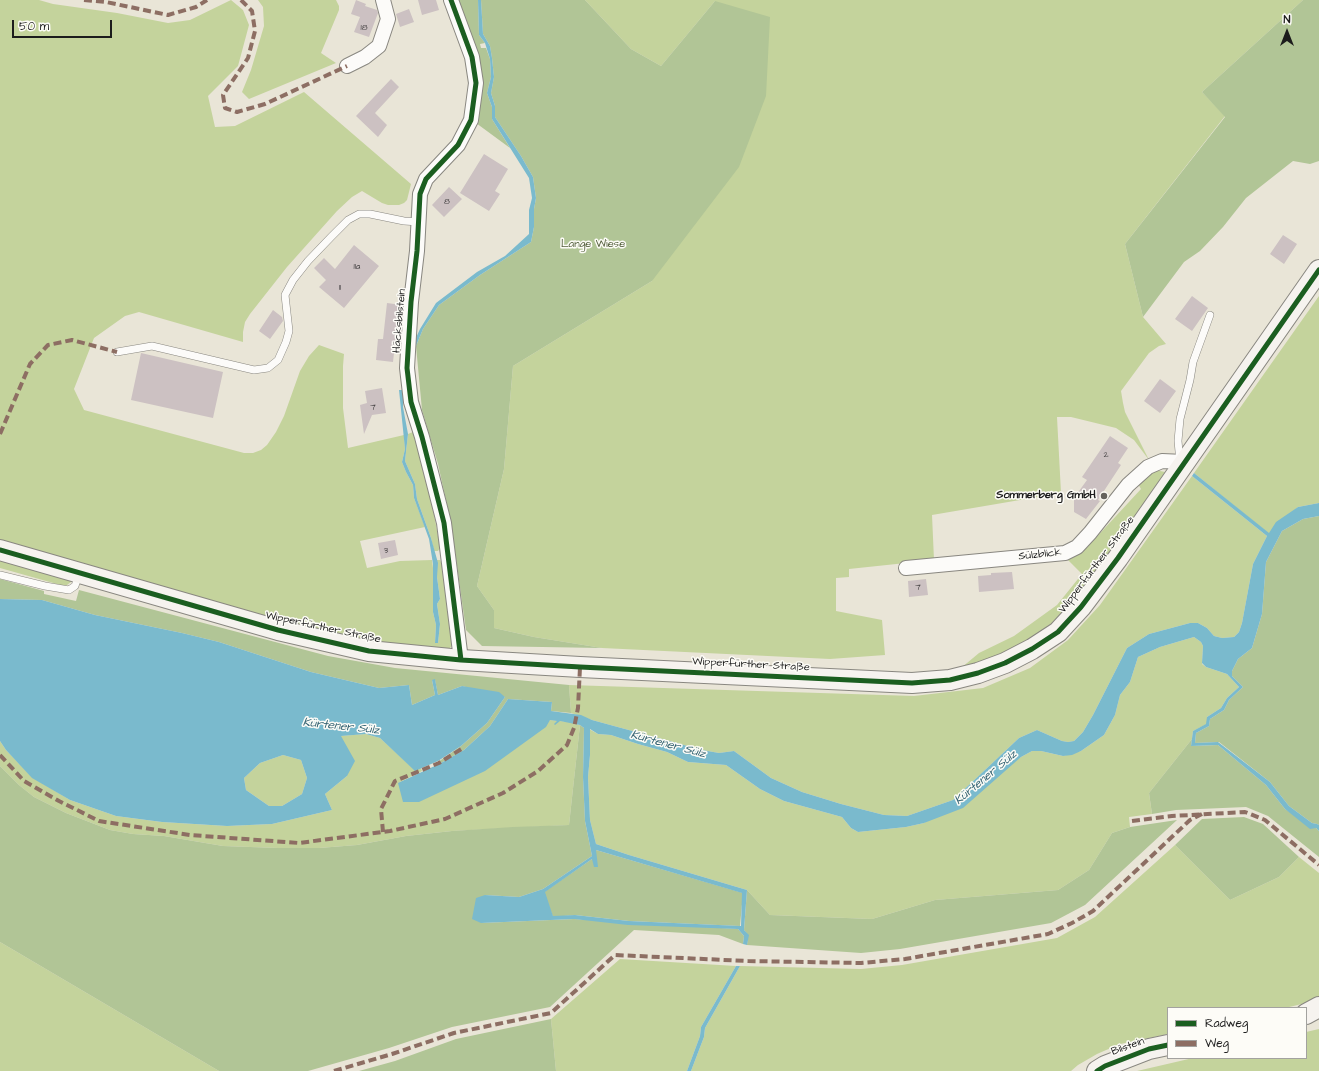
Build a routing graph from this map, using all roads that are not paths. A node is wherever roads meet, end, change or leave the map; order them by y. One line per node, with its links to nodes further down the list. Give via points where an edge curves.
1 (383, 0): 3 (street, via 388,19 378,46 365,57)
2 (451, 0): 4 (street, Häcksbilstein, via 472,57 476,83 471,120 458,145 426,179 420,194)
3 (347, 66)
4 (419, 222): 7 (lane, via 370,214 359,214 348,220 293,280 285,296 289,330 286,342 278,360 268,368 254,370 152,346); 13 (street, Häcksbilstein, via 406,368 411,402 444,523)
5 (1319, 270): 8 (main road, Wipperfürther Straße)
6 (1210, 315): 8 (lane, via 1193,362 1180,419 1178,441)
7 (117, 352)
8 (1182, 462): 10 (street, Sülzblick, via 1162,461 1148,467 1128,485 1090,533 1065,554); 13 (main road, Wipperfürther Straße, via 1113,564 1081,607 1058,632 1005,663 978,673 950,680 912,683)
9 (0, 550): 11 (main road, Wipperfürther Straße)
10 (906, 568)
11 (79, 574): 12 (lane, via 76,586 69,590); 13 (main road, Wipperfürther Straße, via 278,630 369,650)
12 (0, 575)
13 (461, 660)
14 (1319, 1007): 15 (main road)
15 (1307, 1013)
16 (1167, 1045): 17 (main road, Bilstein, via 1149,1049)
17 (1097, 1071)

